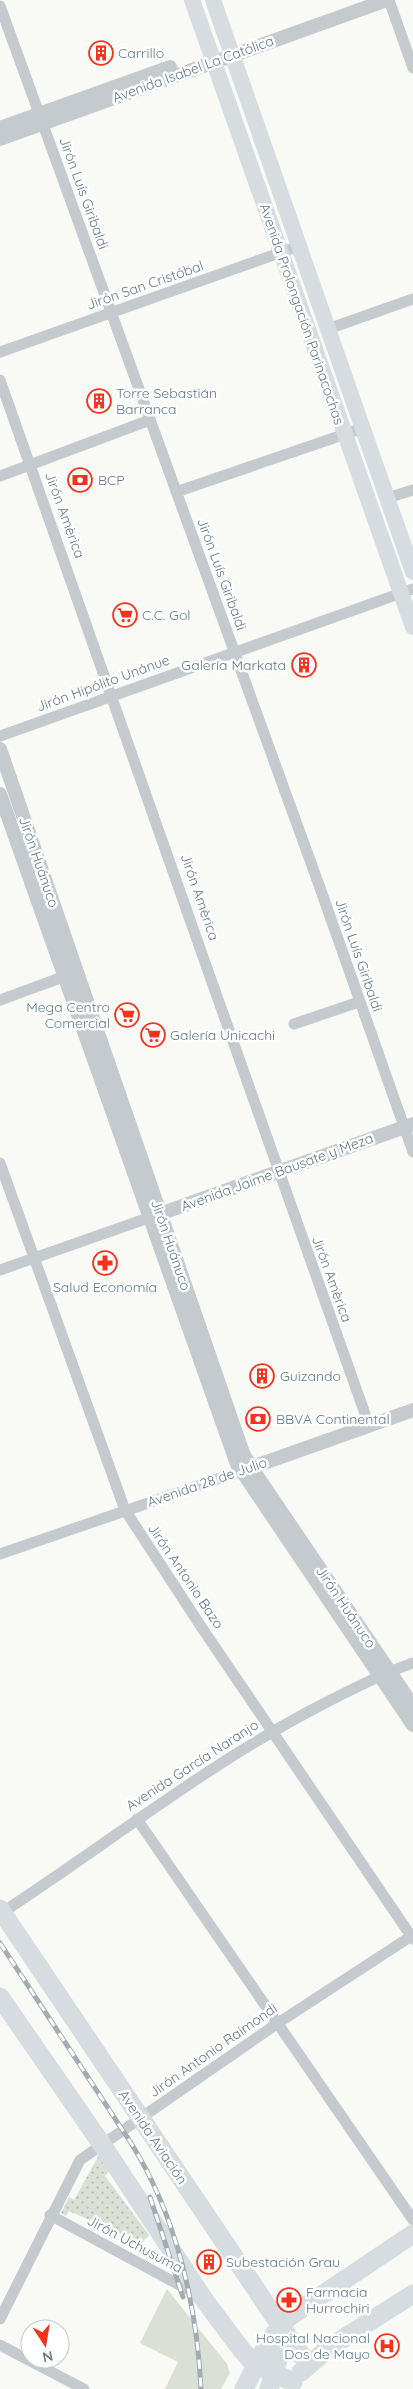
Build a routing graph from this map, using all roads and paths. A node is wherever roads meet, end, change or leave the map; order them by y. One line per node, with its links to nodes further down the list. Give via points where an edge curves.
1 (192, 0): 7 (main road, Avenida Prolongación Parinacochas)
2 (213, 0): 6 (main road, Avenida Prolongación Parinacochas)
3 (360, 0): 6 (street, Avenida Isabel La Católica)
4 (388, 0): 6 (street, Avenida Isabel La Católica); 8 (street)
5 (0, 6): 9 (street, Jirón Luís Giribaldi)
6 (231, 50): 7 (street, Avenida Isabel La Católica); 12 (main road, Avenida Prolongación Parinacochas)
7 (212, 57): 9 (street, Avenida Isabel La Católica); 13 (main road, Avenida Prolongación Parinacochas)
8 (413, 68)
9 (41, 118): 10 (street, Avenida Isabel La Católica); 11 (street, Avenida Isabel La Católica); 15 (street, Jirón Luís Giribaldi)
10 (0, 128)
11 (0, 139)
12 (299, 246): 13 (street, Jirón San Cristóbal); 16 (main road, Avenida Prolongación Parinacochas)
13 (280, 253): 15 (street, Jirón San Cristóbal); 21 (main road, Avenida Prolongación Parinacochas)
14 (413, 299): 16 (street)
15 (111, 312): 17 (street, Jirón San Cristóbal); 19 (street, Jirón Luís Giribaldi)
16 (328, 329): 20 (main road, Avenida Prolongación Parinacochas)
17 (0, 352)
18 (0, 380): 22 (street, Jirón Amèrica)
19 (150, 420): 22 (street); 25 (street, Jirón Luís Giribaldi)
20 (363, 428): 21 (street); 26 (main road, Avenida Prolongación Parinacochas)
21 (344, 434): 25 (street); 28 (main road, Avenida Prolongación Parinacochas)
22 (31, 465): 23 (street); 31 (street, Jirón Amèrica)
23 (0, 476)
24 (413, 490): 26 (street)
25 (176, 492): 30 (street, Jirón Luís Giribaldi)
26 (387, 498): 27 (main road, Avenida Prolongación Parinacochas)
27 (413, 572)
28 (407, 591): 29 (main road, Avenida Prolongación Parinacochas); 30 (street, Jirón Hipólito Unánue)
29 (413, 627)
30 (234, 653): 31 (street, Jirón Hipólito Unánue); 37 (street, Jirón Luís Giribaldi)
31 (114, 696): 32 (street, Jirón Hipólito Unánue); 42 (street, Jirón Amèrica)
32 (0, 736)
33 (0, 749): 35 (street, Jirón Huánuco)
34 (0, 794): 35 (street, Jirón Huánuco)
35 (70, 974): 36 (street); 43 (street, Jirón Huánuco)
36 (0, 1000)
37 (359, 1002): 38 (street); 39 (street, Jirón Luís Giribaldi)
38 (294, 1024)
39 (409, 1125): 40 (street, Jirón Luís Giribaldi); 42 (street, Avenida Jaime Bausate y Meza)
40 (413, 1152)
41 (0, 1162): 44 (street, Jirón Antonio Bazo)
42 (277, 1172): 43 (street, Avenida Jaime Bausate y Meza); 47 (street, Jirón Amèrica)
43 (156, 1215): 44 (street, Avenida Jaime Bausate y Meza); 48 (street, Jirón Huánuco)
44 (34, 1258): 45 (street, Avenida Jaime Bausate y Meza); 49 (street, Jirón Antonio Bazo)
45 (0, 1270)
46 (413, 1410): 47 (street, Avenida 28 de Julio)
47 (369, 1425): 48 (street, Avenida 28 de Julio)
48 (246, 1469): 49 (street, Avenida 28 de Julio); 52 (street, Jirón Huánuco)
49 (125, 1510): 50 (street, Avenida 28 de Julio); 55 (street, Jirón Antonio Bazo)
50 (0, 1554)
51 (413, 1663): 52 (street, Avenida García Naranjo)
52 (384, 1673): 53 (street, Jirón Huánuco); 54 (street, Jirón Huánuco); 55 (street, Avenida García Naranjo)
53 (413, 1706)
54 (413, 1725)
55 (271, 1732): 56 (street, Avenida García Naranjo); 58 (street, Jirón Antonio Bazo)
56 (137, 1819): 57 (street, Avenida García Naranjo); 60 (street)
57 (1, 1912): 61 (main road, Avenida Aviación)
58 (412, 1937): 60 (street, Jirón Antonio Raimondi)
59 (0, 1997): 62 (main road)
60 (278, 2023): 61 (street, Jirón Antonio Raimondi); 64 (street)
61 (141, 2119): 62 (street, Jirón Antonio Raimondi); 69 (main road, Avenida Aviación)
62 (103, 2146): 63 (street, Jirón Antonio Raimondi, via 80,2160); 67 (main road)
63 (50, 2215): 67 (street, Jirón Uchusuma); 68 (street, Jirón Antonio Raimondi)
64 (413, 2220)
65 (413, 2234): 69 (main road, via 310,2301)
66 (413, 2294): 71 (main road)
67 (205, 2301): 72 (main road)
68 (0, 2319)
69 (280, 2325): 71 (main road, Avenida Aviación); 72 (main road); 73 (main road, via 282,2347)
70 (0, 2345): 75 (street)
71 (308, 2364): 74 (main road)
72 (256, 2365): 73 (main road); 76 (main road)
73 (272, 2381): 74 (main road)
74 (291, 2386)
75 (84, 2389)
76 (244, 2389)

